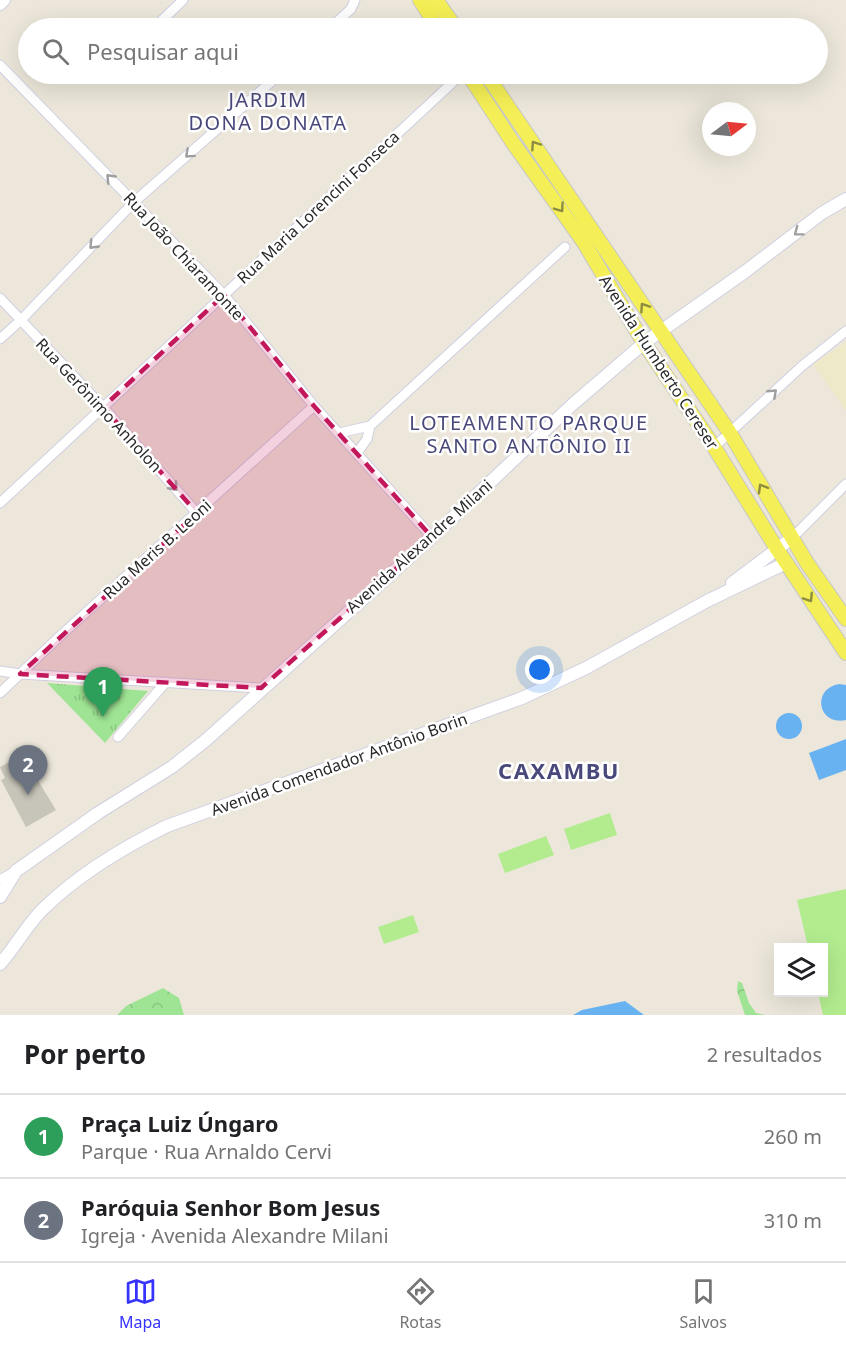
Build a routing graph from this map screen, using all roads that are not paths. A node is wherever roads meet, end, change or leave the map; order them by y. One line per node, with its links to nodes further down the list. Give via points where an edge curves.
1 (4, 0): 6 (street)
2 (183, 0): 7 (street)
3 (355, 0): 8 (street)
4 (420, 0): 9 (main road)
5 (436, 0): 10 (main road)
6 (0, 4)
7 (164, 18)
8 (341, 18)
9 (432, 18)
10 (449, 18)
11 (0, 65): 12 (street, Rua João Chiaramonte, one-way to 11)
12 (18, 83)
13 (19, 84): 19 (street, Rua João Chiaramonte, one-way to 13)
14 (269, 84): 19 (street, one-way to 19)
15 (451, 84): 21 (street, Rua Maria Lorencini Fonseca)
16 (475, 84): 27 (main road, Avenida Humberto Cereser, one-way to 27, via 583,241)
17 (493, 84): 24 (main road, Avenida Humberto Cereser, one-way to 17)
18 (846, 199): 24 (street, Avenida Alexandre Milani, one-way to 24)
19 (134, 202): 21 (street, Rua João Chiaramonte); 23 (street, one-way to 23)
20 (565, 247): 30 (street)
21 (224, 295): 28 (street, Rua João Chiaramonte); 29 (street, Rua Maria Lorencini Fonseca)
22 (0, 298): 23 (street, Rua Gerônimo Anholon)
23 (21, 320): 26 (street); 29 (street, Rua Gerônimo Anholon)
24 (660, 331): 27 (street, Avenida Alexandre Milani); 32 (main road, Avenida Humberto Cereser)
25 (846, 331): 32 (street, one-way to 25)
26 (0, 339)
27 (644, 343): 33 (main road, Avenida Humberto Cereser); 38 (street, Avenida Alexandre Milani)
28 (314, 406): 31 (street, Rua João Chiaramonte); 37 (street, Rua Meris B. Leoni)
29 (103, 407): 36 (street, Rua Maria Lorencini Fonseca); 37 (street, Rua Gerônimo Anholon, one-way to 37)
30 (370, 426): 31 (street); 34 (street, via 367,440)
31 (339, 433): 34 (street, Rua João Chiaramonte)
32 (730, 433): 33 (street); 39 (main road, Avenida Humberto Cereser, one-way to 32)
33 (714, 447): 40 (main road, Avenida Humberto Cereser)
34 (357, 453): 38 (street, Rua João Chiaramonte)
35 (846, 483): 39 (street)
36 (0, 503)
37 (197, 513): 46 (street, Rua Meris B. Leoni)
38 (432, 537): 48 (street, Avenida Alexandre Milani)
39 (792, 538): 40 (street, Avenida Comendador Antônio Borin); 43 (main road, Avenida Humberto Cereser)
40 (777, 549): 41 (main road, Avenida Humberto Cereser); 42 (street, Avenida Comendador Antônio Borin)
41 (786, 563): 42 (street, Avenida Comendador Antônio Borin); 44 (main road, Avenida Humberto Cereser, one-way to 44)
42 (707, 601): 54 (street, Avenida Comendador Antônio Borin, via 586,668 522,698 141,838 89,872 42,910)
43 (846, 618)
44 (846, 653)
45 (0, 671): 46 (street)
46 (20, 674): 47 (street); 49 (street, Rua Meris B. Leoni)
47 (166, 682): 48 (street); 50 (street)
48 (261, 688): 51 (street, Avenida Alexandre Milani, via 172,767)
49 (0, 693)
50 (118, 737)
51 (16, 871): 52 (street); 53 (street, Avenida Alexandre Milani)
52 (0, 880)
53 (0, 897)
54 (0, 964)

